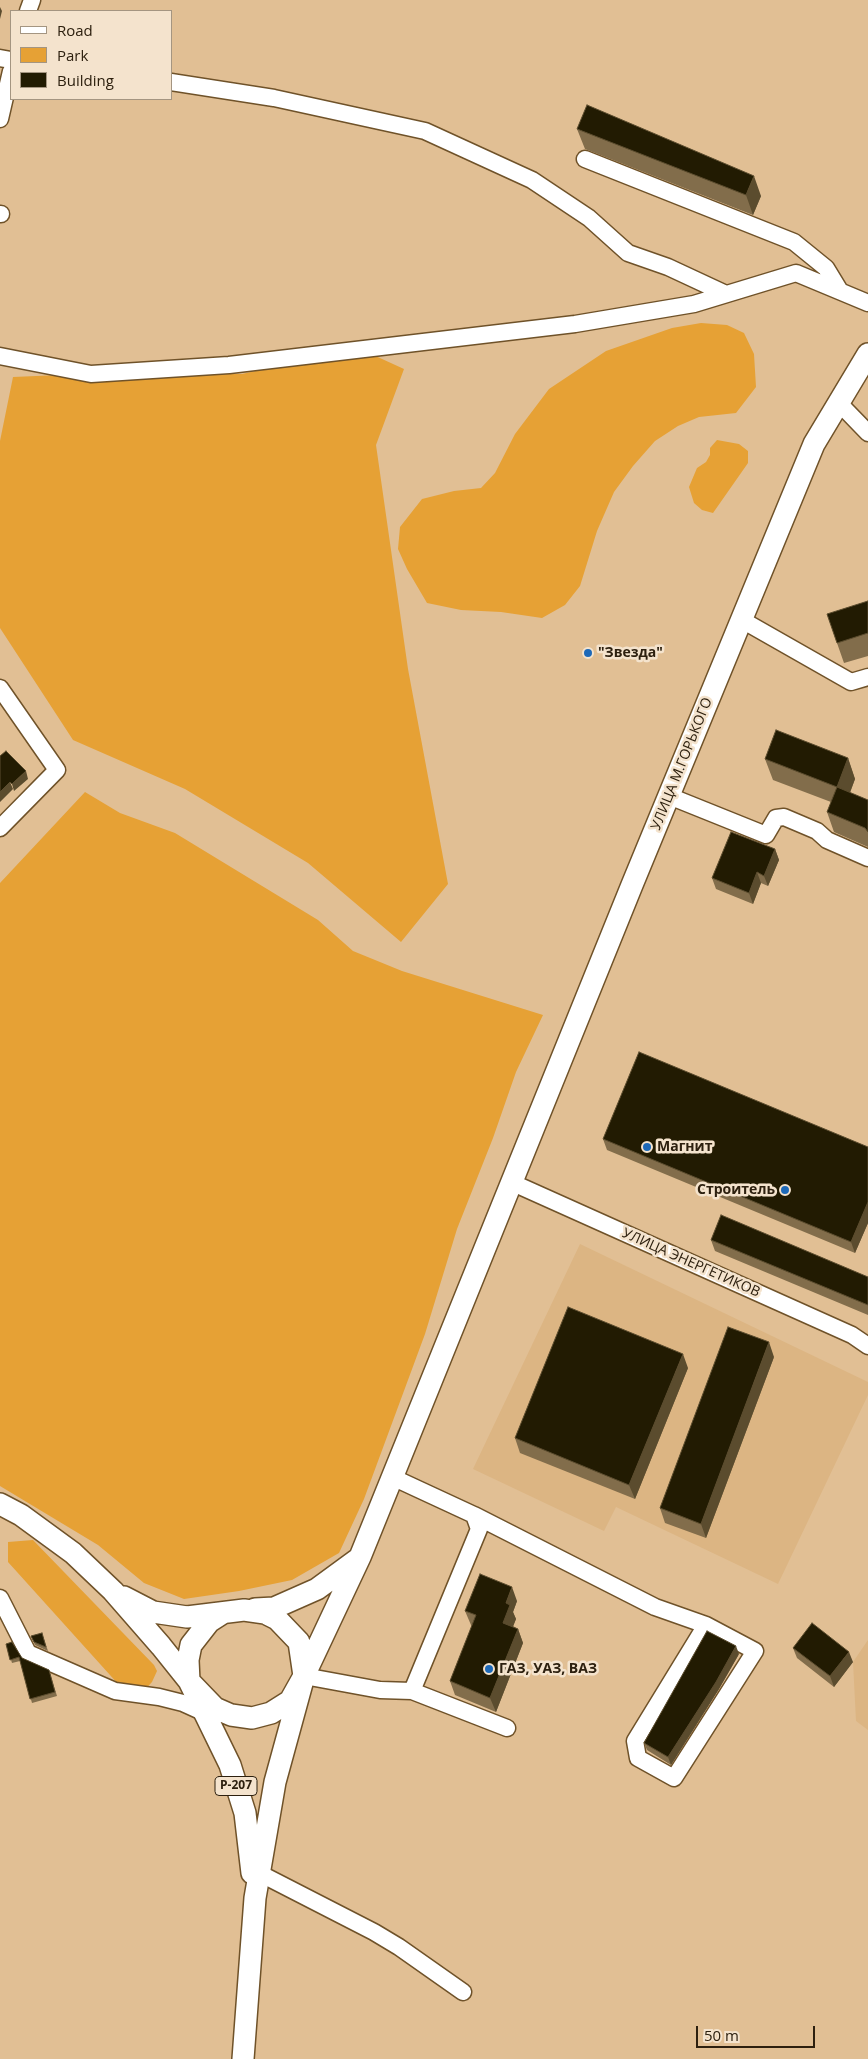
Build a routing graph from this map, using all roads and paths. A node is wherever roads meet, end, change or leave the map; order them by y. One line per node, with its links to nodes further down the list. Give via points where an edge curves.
1 (10, 75): 3 (street)
2 (172, 82): 6 (street, via 274,98 425,131 532,180 589,218 628,253 668,266)
3 (0, 119)
4 (585, 158): 5 (street, via 794,242 826,268)
5 (840, 291): 6 (street, via 796,273); 7 (street)
6 (726, 294): 9 (street, via 694,304 575,324 229,365 91,374)
7 (868, 303)
8 (868, 354): 10 (main road, УЛИЦА М.ГОРЬКОГО)
9 (0, 356)
10 (838, 402): 11 (street); 12 (main road, УЛИЦА М.ГОРЬКОГО, via 814,444)
11 (868, 433)
12 (742, 620): 13 (street, via 852,682); 15 (main road, УЛИЦА М.ГОРЬКОГО)
13 (868, 677)
14 (0, 688): 16 (street, via 57,770)
15 (669, 796): 17 (street, via 766,835 776,818 784,817 817,830 827,840); 18 (main road, УЛИЦА М.ГОРЬКОГО)
16 (0, 828)
17 (868, 858)
18 (513, 1183): 19 (street, УЛИЦА ЭНЕРГЕТИКОВ, via 852,1335); 20 (main road, УЛИЦА М.ГОРЬКОГО)
19 (868, 1346)
20 (392, 1478): 22 (street); 23 (main road, УЛИЦА М.ГОРЬКОГО)
21 (0, 1504): 24 (main road, Р-207, via 21,1515 73,1553)
22 (474, 1515): 27 (street, via 655,1607); 30 (street, via 479,1529)
23 (360, 1557): 26 (main road, via 317,1589 295,1600 274,1608); 28 (main road, УЛИЦА М.ГОРЬКОГО)
24 (113, 1591): 26 (main road, Р-207, via 153,1612 187,1617); 29 (main road, Р-207)
25 (0, 1598): 31 (street, via 28,1653 115,1692 159,1697)
26 (234, 1611): 28 (main road, Р-207, via 265,1613 288,1628 299,1642); 29 (main road, via 208,1622 191,1645 188,1660)
27 (706, 1625): 27 (street, via 755,1650 674,1778 638,1758 635,1741)
28 (304, 1676): 29 (main road, Р-207, via 290,1701 271,1713 252,1718 231,1716 215,1708); 30 (street, via 380,1690); 33 (main road, Р-207, via 275,1782)
29 (190, 1682): 31 (main road, Р-207)
30 (412, 1691): 32 (street)
31 (205, 1713): 34 (main road, Р-207, via 230,1765 245,1813)
32 (507, 1728)
33 (259, 1873): 34 (main road, Р-207); 35 (street, via 400,1947)
34 (255, 1898): 36 (main road, Р-207)
35 (463, 1992)
36 (243, 2059)

